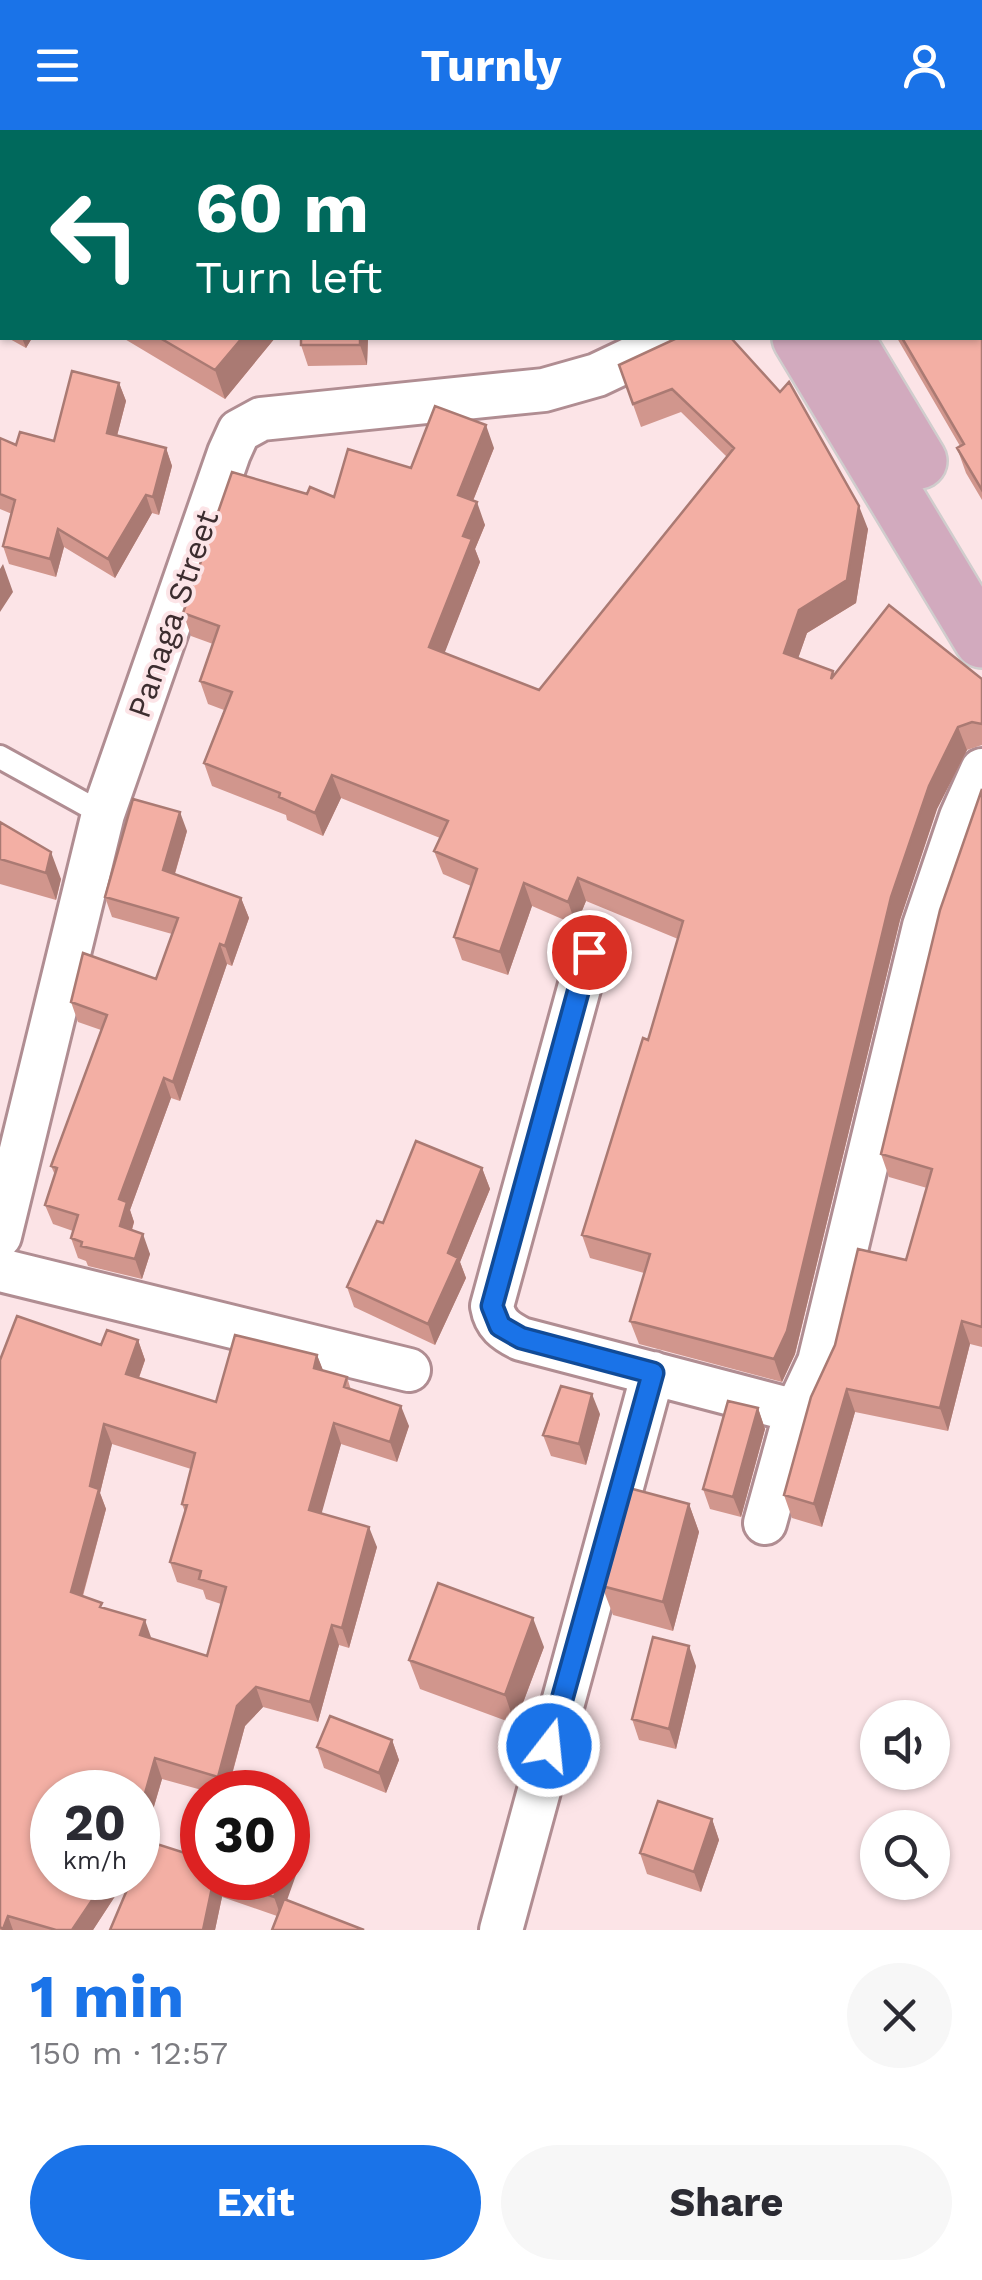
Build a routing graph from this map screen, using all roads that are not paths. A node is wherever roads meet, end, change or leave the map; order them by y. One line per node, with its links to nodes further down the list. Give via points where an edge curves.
1 (672, 340): 8 (street, Panaga Street, via 597,375 544,390 261,419 239,432)
2 (801, 340): 5 (main road)
3 (846, 340): 4 (main road)
4 (982, 567)
5 (982, 640)
6 (0, 757): 8 (lane)
7 (982, 770): 15 (street, via 924,926 819,1362)
8 (103, 814): 10 (street, Panaga Street)
9 (589, 952): 14 (street, via 492,1306 500,1326 521,1338)
10 (12, 1129): 11 (street, Panaga Street)
11 (0, 1236)
12 (0, 1270): 13 (street)
13 (409, 1370)
14 (653, 1373): 15 (street); 17 (street)
15 (796, 1412): 16 (street)
16 (765, 1523)
17 (501, 1930)

